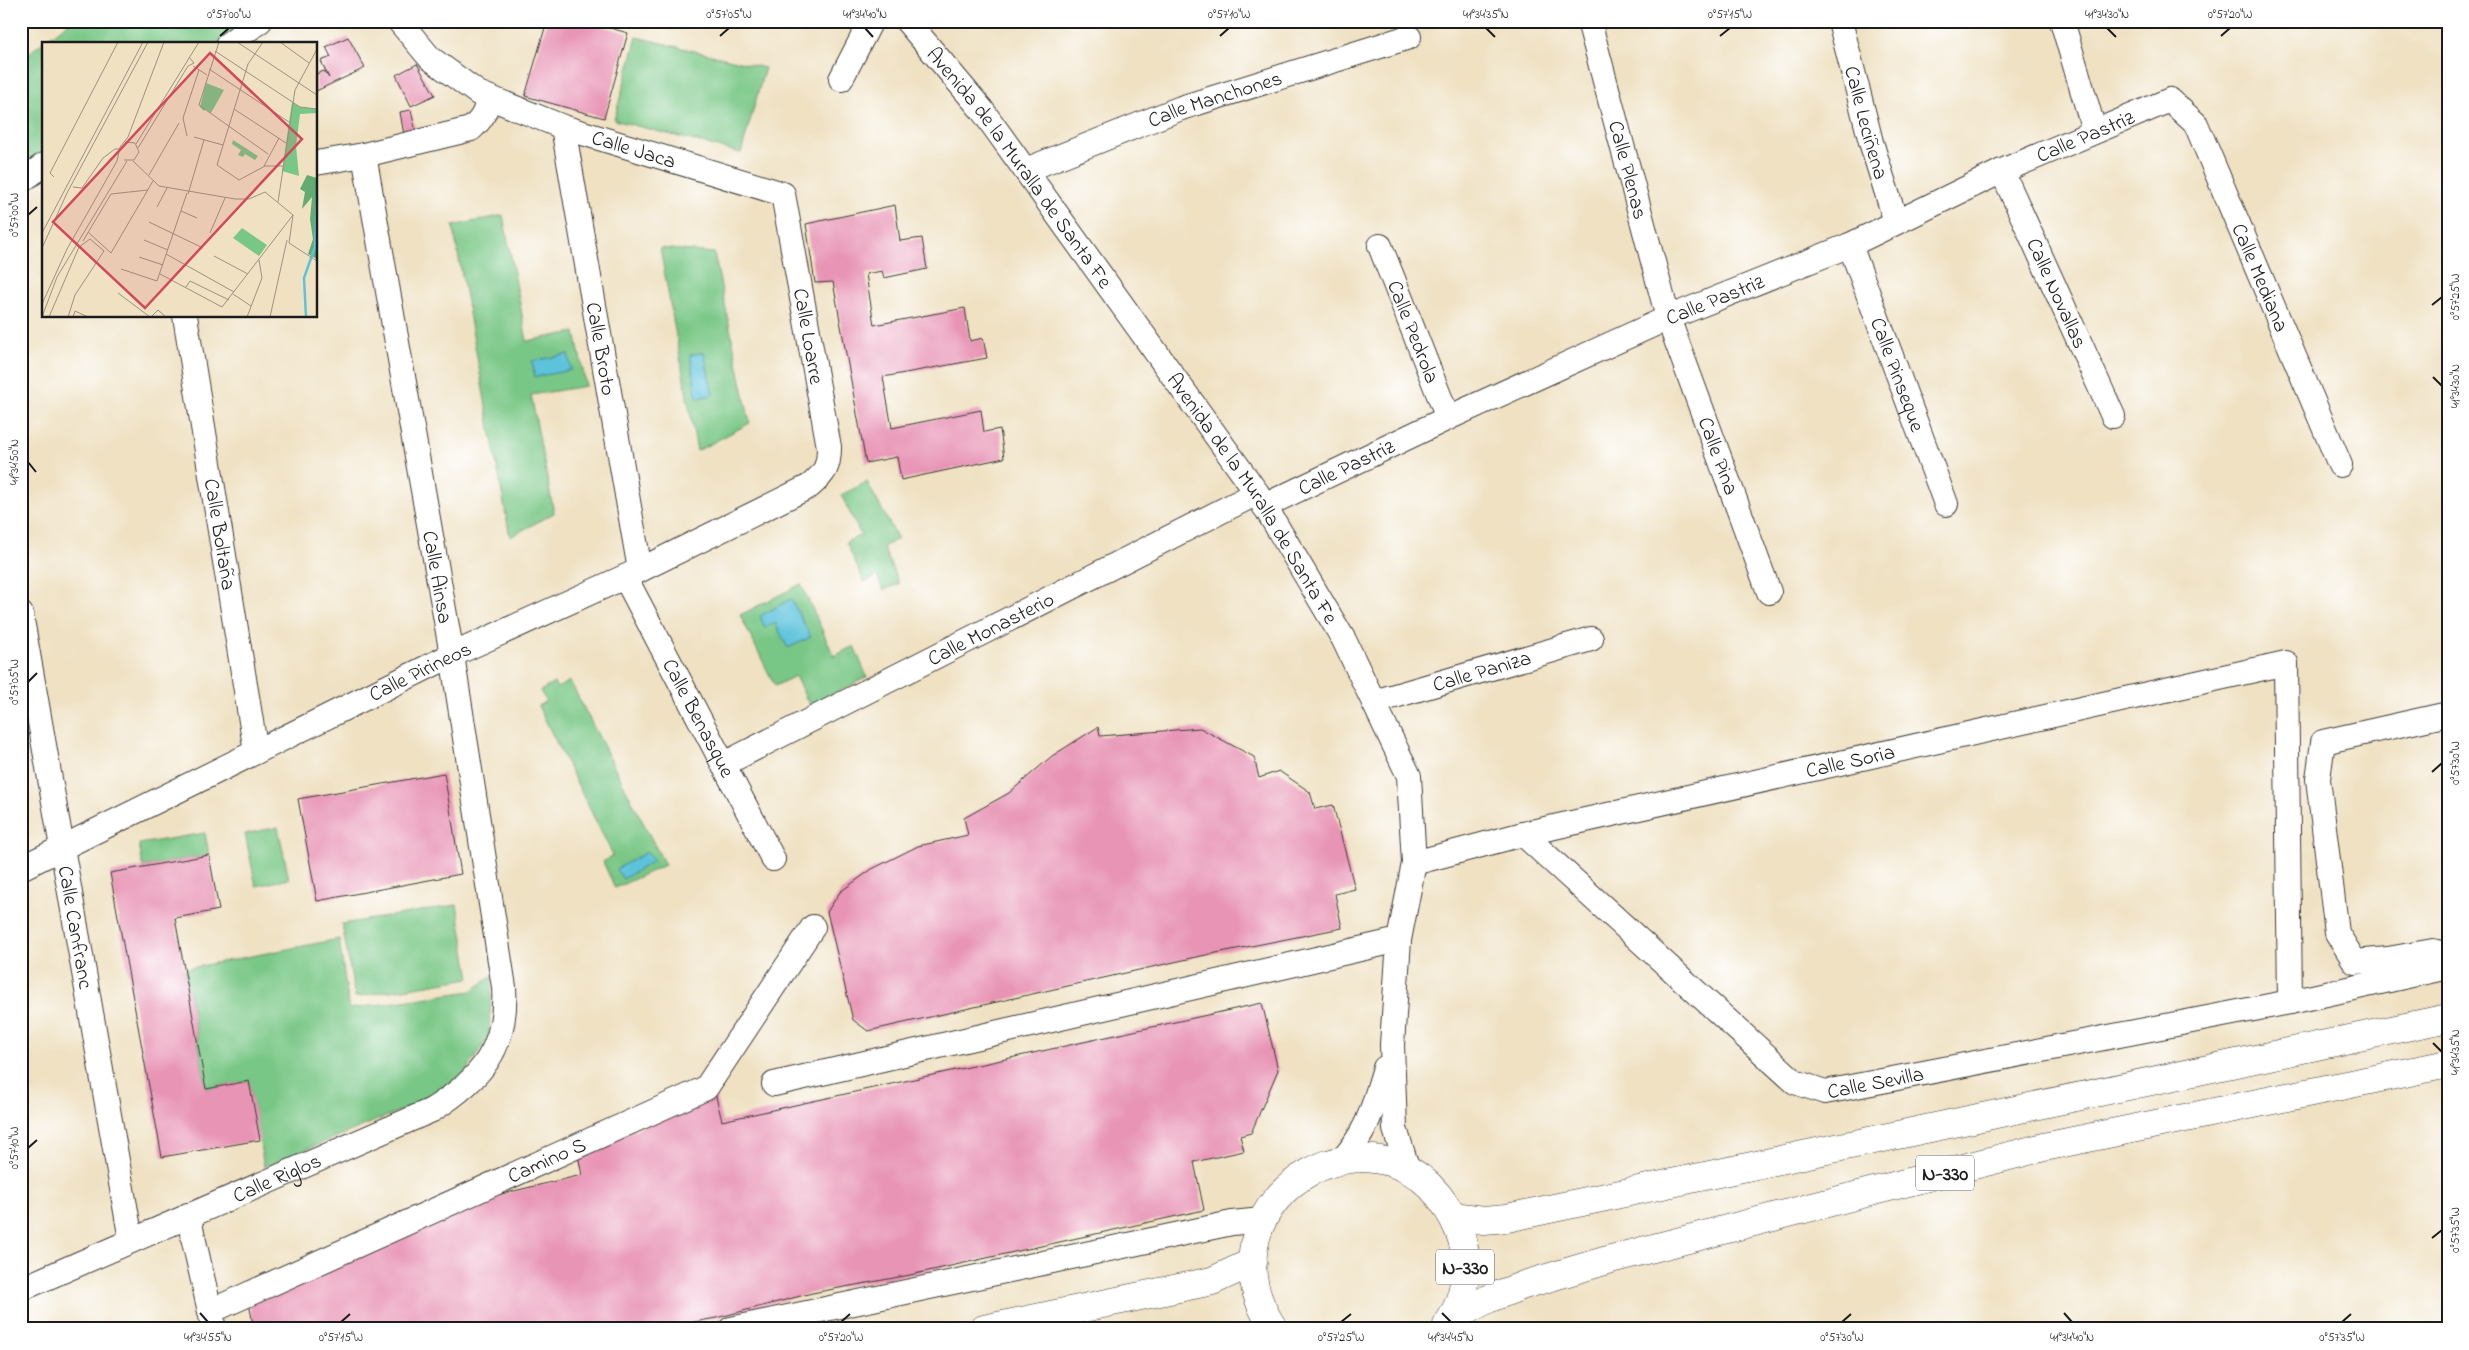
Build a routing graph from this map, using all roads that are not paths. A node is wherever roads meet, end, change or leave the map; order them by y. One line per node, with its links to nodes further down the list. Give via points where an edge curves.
1 (260, 21): 9 (street)
2 (399, 21): 11 (street, Calle Jaca, via 430,58)
3 (870, 21): 10 (street)
4 (907, 21): 18 (street, Avenida de la Muralla de Santa Fe, via 982,110)
5 (1588, 21): 26 (street, Calle Plenas)
6 (1840, 21): 22 (street, Calle Leciñena, via 1871,142)
7 (2062, 21): 14 (street)
8 (1409, 37): 18 (street, Calle Manchones, via 1181,108)
9 (231, 42)
10 (841, 79)
11 (487, 97): 13 (street, Calle Jaca); 15 (street, via 482,119 471,129)
12 (2170, 100): 14 (street, Calle Pastriz); 29 (street, Calle Mediana, via 2196,124)
13 (563, 127): 21 (street, Calle Jaca); 33 (street, Calle Broto)
14 (2094, 130): 19 (street, Calle Pastriz)
15 (364, 155): 16 (street); 37 (street, Calle Ainsa)
16 (318, 163)
17 (42, 166): 20 (street)
18 (1026, 170): 31 (street, Avenida de la Muralla de Santa Fe)
19 (2002, 171): 22 (street, Calle Pastriz); 27 (street, Calle Novallas)
20 (21, 181)
21 (784, 194): 30 (street, Calle Loarre, via 829,446 829,463)
22 (1896, 222): 23 (street, Calle Pastriz)
23 (1850, 245): 26 (street, Calle Pastriz); 32 (street, Calle Pinseque)
24 (1380, 246): 28 (street, Calle Pedrola)
25 (185, 318): 40 (street, Calle Boltaña)
26 (1668, 318): 28 (street, Calle Pastriz); 34 (street, Calle Pina)
27 (2113, 416)
28 (1448, 418): 31 (street, Calle Pastriz)
29 (2340, 464)
30 (821, 476): 33 (street, Calle Pirineos, via 810,486)
31 (1261, 499): 38 (street, Avenida de la Muralla de Santa Fe, via 1344,640); 41 (street, Calle Monasterio)
32 (1946, 504)
33 (633, 573): 37 (street, Calle Pirineos); 41 (street, Calle Benasque)
34 (1769, 592)
35 (21, 614): 43 (street, Calle Canfranc)
36 (1591, 639): 38 (street, Calle Paniza)
37 (452, 655): 40 (street, Calle Pirineos); 52 (street, Calle Ainsa, via 504,987)
38 (1374, 702): 45 (street, Avenida de la Muralla de Santa Fe, via 1409,776)
39 (2448, 714): 49 (street, via 2323,742 2318,779 2337,933 2355,962)
40 (256, 752): 43 (street, Calle Pirineos)
41 (724, 764): 44 (street, Calle Benasque)
42 (1523, 834): 45 (street, Calle Soria); 50 (street, Calle Sevilla, via 1795,1082 1826,1092); 50 (street, Calle Soria, via 2286,663)
43 (61, 849): 46 (street, Calle Pirineos); 61 (street, Calle Canfranc, via 72,893)
44 (774, 859)
45 (1414, 863): 48 (street, Avenida de la Muralla de Santa Fe)
46 (21, 868)
47 (813, 927): 64 (street, Camino S, via 706,1088)
48 (1399, 940): 53 (street, Avenida de la Muralla de Santa Fe); 55 (street)
49 (2444, 955): 50 (street, Calle Sevilla)
50 (2290, 1002)
51 (2448, 1018): 59 (highway, N-330, via 1507,1218 1484,1220)
52 (501, 1031): 58 (street, Calle Riglos, via 479,1075 432,1110)
53 (1392, 1045): 56 (street, Avenida de la Muralla de Santa Fe, via 1370,1119); 57 (street, Avenida de la Muralla de Santa Fe, via 1395,1129)
54 (2448, 1064): 65 (highway, N-330, via 2044,1147 1611,1259 1488,1299)
55 (774, 1084)
56 (1344, 1158): 57 (highway, N-330, via 1376,1159); 60 (highway, N-330, via 1300,1177 1276,1199)
57 (1408, 1170): 59 (highway, N-330, via 1433,1189)
58 (188, 1215): 61 (street, Calle Riglos); 64 (street)
59 (1453, 1216): 65 (highway, N-330, via 1461,1235 1465,1278 1460,1299)
60 (1262, 1220): 62 (highway, N-330); 66 (street, via 1232,1223)
61 (130, 1240): 63 (street, Calle Riglos)
62 (1253, 1262): 67 (highway, via 1212,1281); 68 (highway, N-330, via 1258,1299)
63 (21, 1289)
64 (212, 1320)
65 (1448, 1323)
66 (732, 1329)
67 (984, 1329)
68 (1274, 1329)

